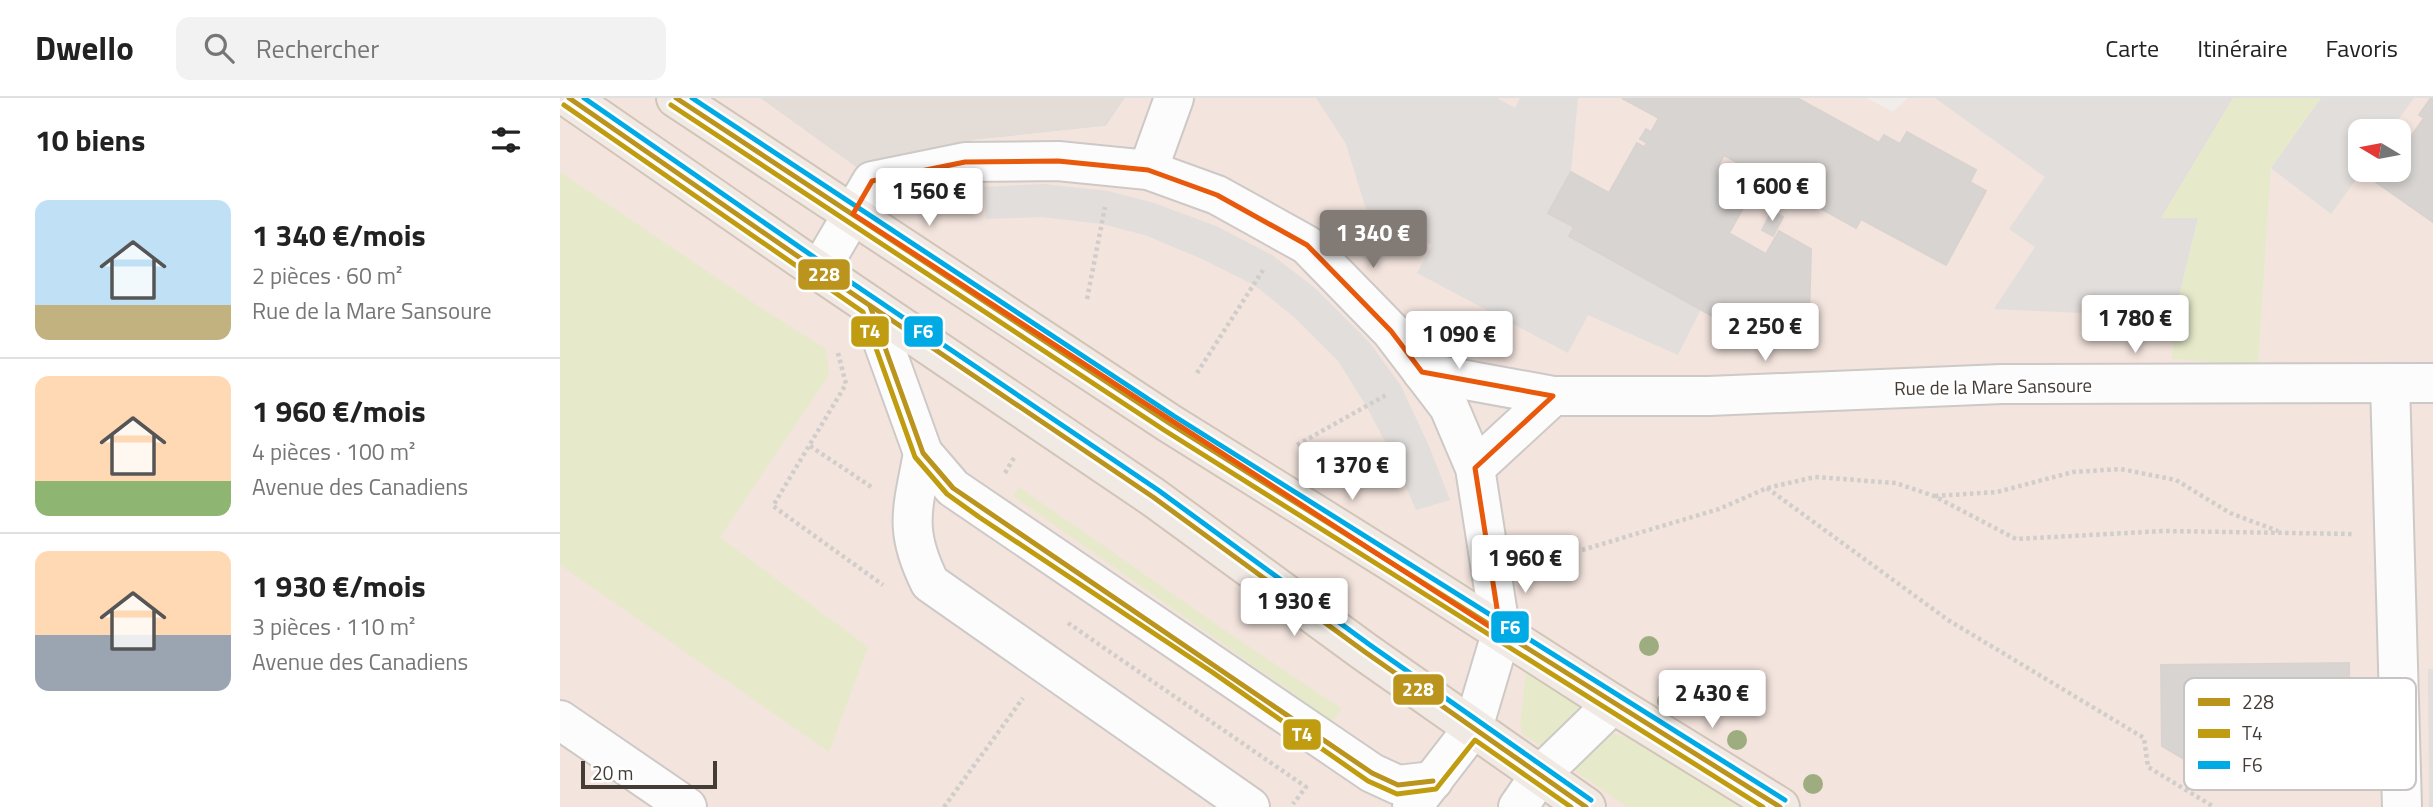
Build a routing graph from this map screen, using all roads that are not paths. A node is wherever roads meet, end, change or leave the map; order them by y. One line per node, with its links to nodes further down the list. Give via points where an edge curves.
1 (569, 98): 6 (main road)
2 (676, 98): 5 (main road)
3 (1174, 98): 4 (street)
4 (1130, 168): 5 (street, via 1058,161 965,162 872,181); 8 (street, via 1217,195 1307,245 1391,331)
5 (853, 214): 6 (street); 14 (main road)
6 (819, 271): 7 (main road)
7 (870, 306): 12 (street); 18 (main road, via 1153,497)
8 (1422, 372): 11 (street, Rue de la Mare Sansoure); 13 (street, via 1449,407)
9 (2390, 383): 10 (street, Rue de la Mare Sansoure); 11 (street, Rue de la Mare Sansoure, via 2002,384 1709,396); 15 (street)
10 (2433, 383)
11 (1553, 396): 13 (street)
12 (923, 453): 20 (street, via 953,488 1371,773); 22 (street, via 911,530 930,583)
13 (1475, 468): 14 (street)
14 (1502, 634): 16 (main road); 18 (street)
15 (2398, 678)
16 (1613, 704): 19 (street); 25 (main road)
17 (560, 720): 21 (street)
18 (1473, 728): 19 (main road); 20 (street)
19 (1540, 775): 23 (street); 24 (main road)
20 (1422, 794)
21 (687, 807)
22 (1250, 807)
23 (1518, 807)
24 (1586, 807)
25 (1780, 807)

